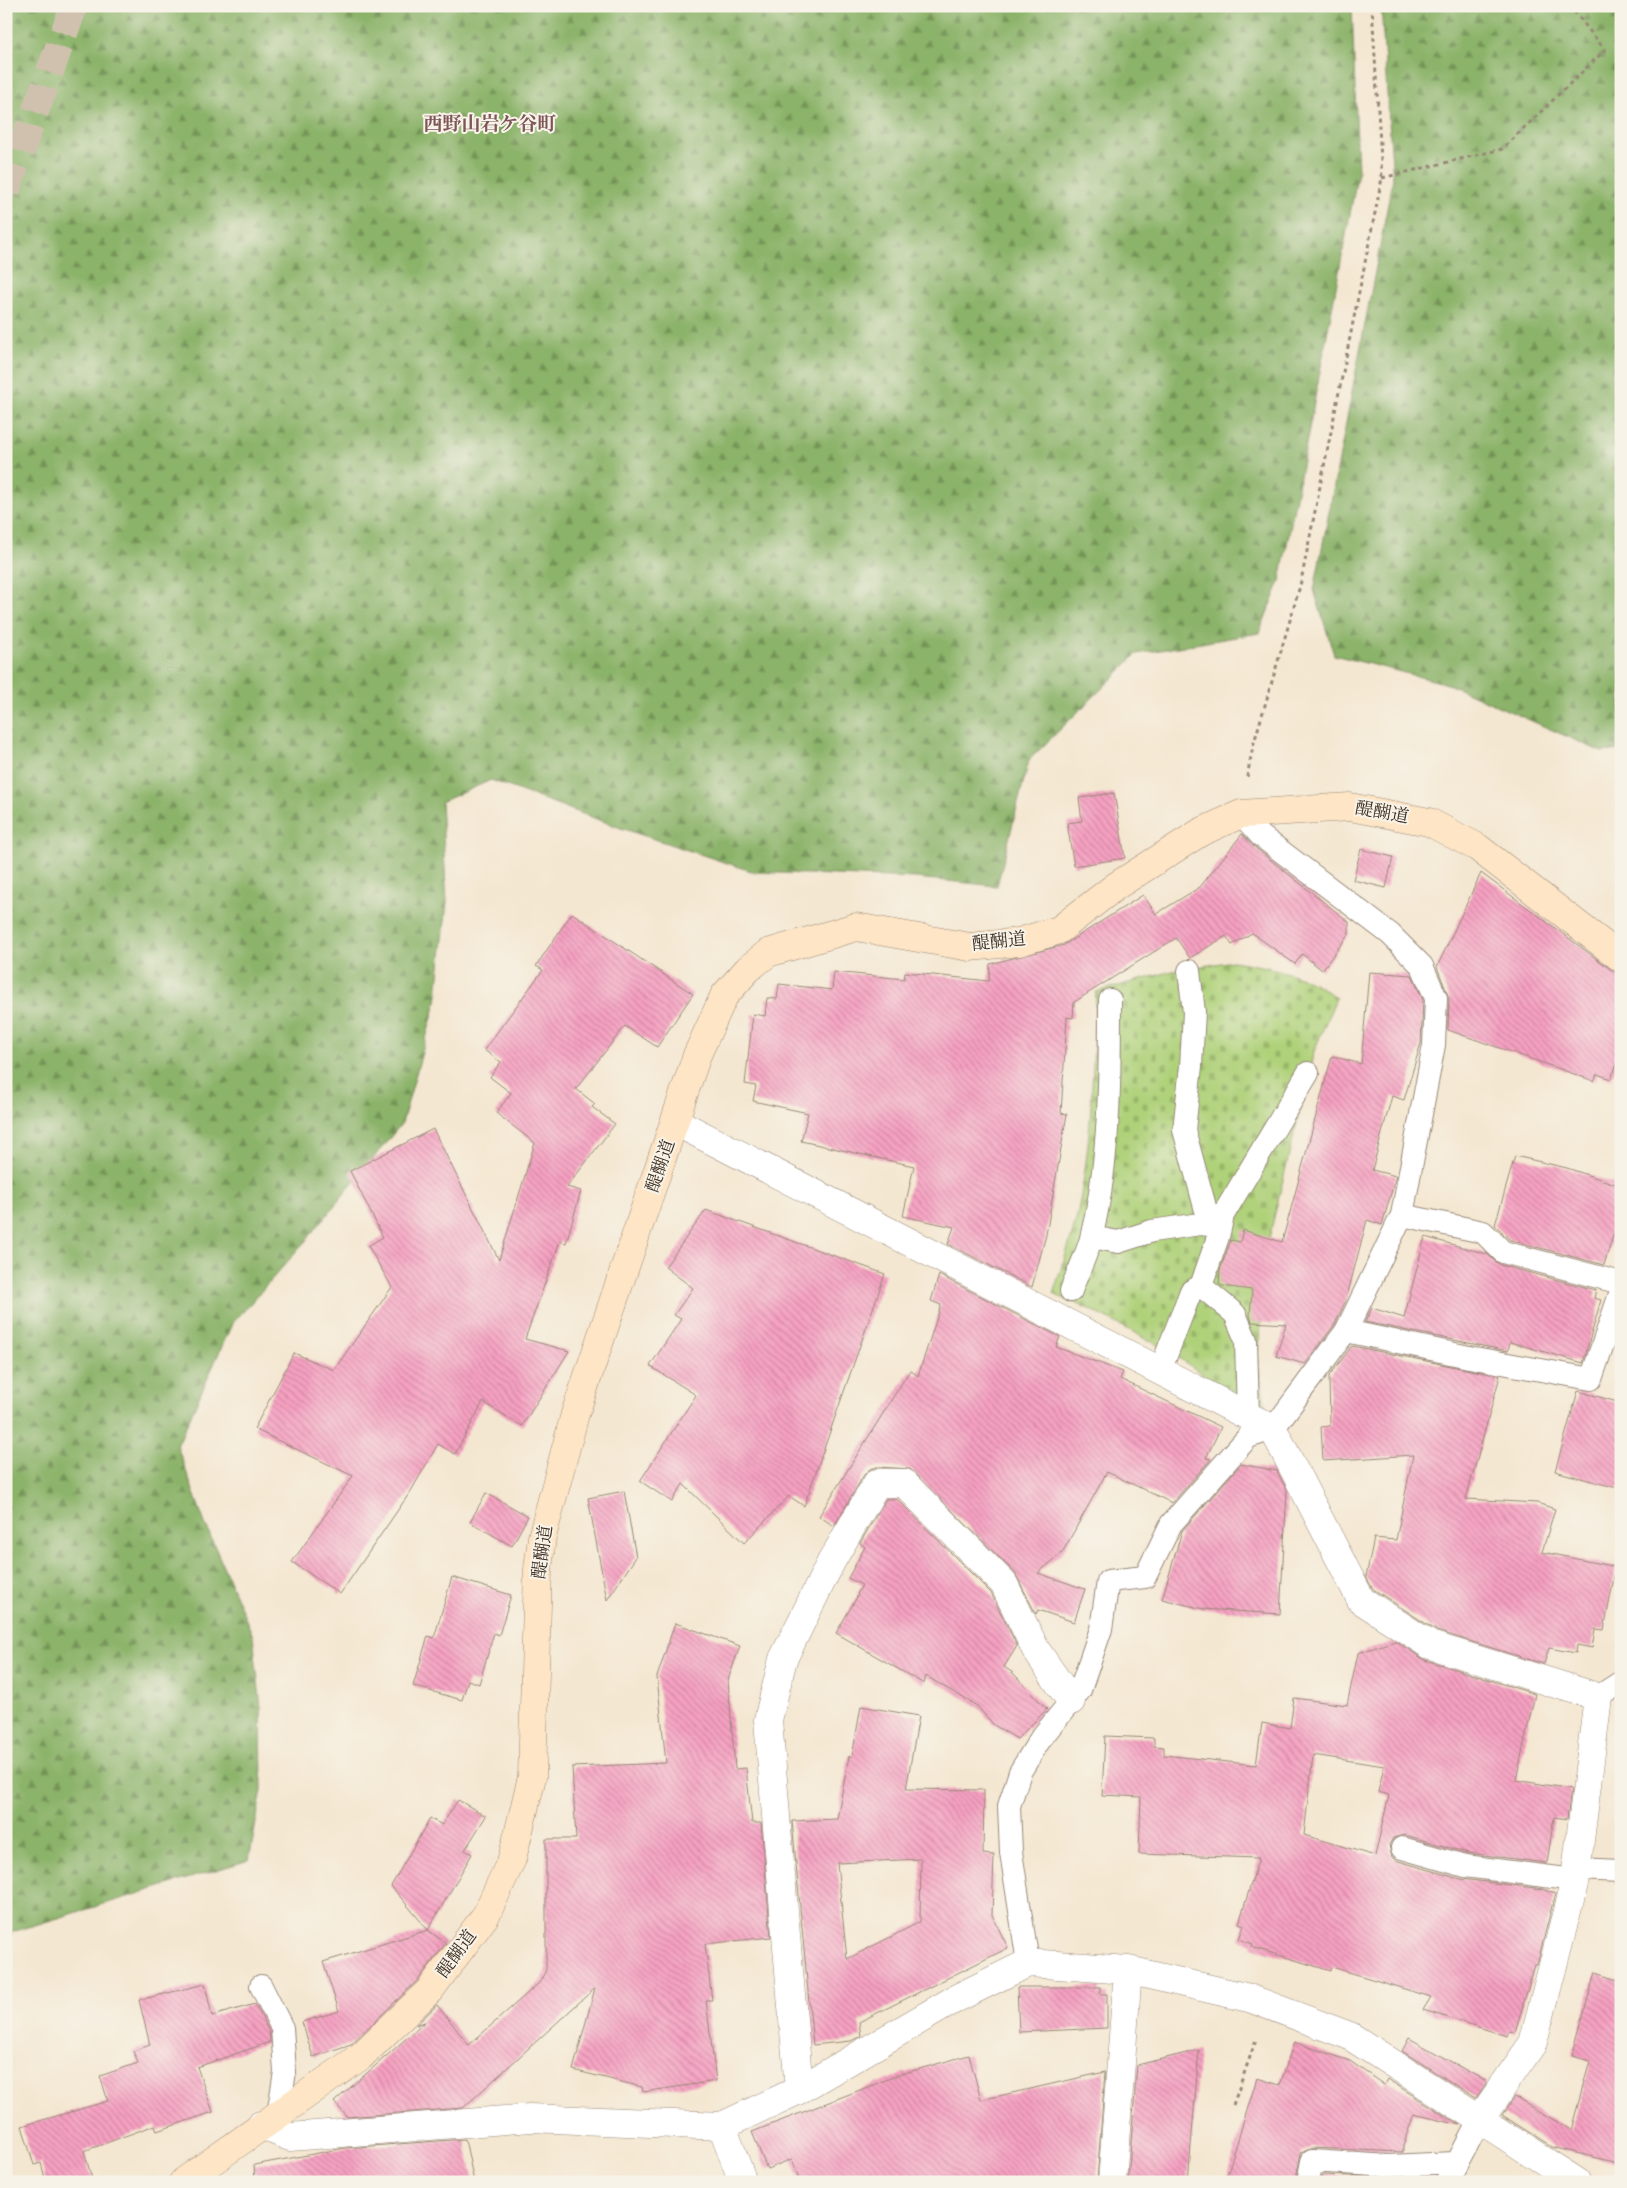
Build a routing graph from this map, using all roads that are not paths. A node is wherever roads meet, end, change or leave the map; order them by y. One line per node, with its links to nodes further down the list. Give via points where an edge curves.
1 (1241, 814): 2 (main road, 醍醐道, via 1350,807 1429,822 1477,847); 6 (main road, 醍醐道, via 1201,832 1116,886 1059,930 1019,942 970,947 856,927 768,953 748,969 724,996 697,1055); 7 (lane, via 1290,860 1390,934 1422,966 1436,998 1434,1045)
2 (1621, 958)
3 (1190, 971): 8 (lane, via 1194,1012 1184,1130)
4 (1110, 1000): 9 (lane, via 1106,1146 1102,1192)
5 (1308, 1072): 8 (lane)
6 (676, 1122): 15 (street); 28 (main road, 醍醐道, via 575,1414 542,1538 538,1569 532,1776 512,1859 486,1915 430,1990 361,2056)
7 (1402, 1215): 10 (lane, via 1483,1232 1503,1252); 14 (lane)
8 (1215, 1226): 9 (lane, via 1200,1224 1152,1231 1118,1242); 11 (lane)
9 (1092, 1237): 12 (lane)
10 (1621, 1282)
11 (1201, 1286): 15 (lane, via 1191,1291); 16 (lane, via 1235,1314 1246,1340)
12 (1071, 1291)
13 (1621, 1291): 14 (lane, via 1591,1379)
14 (1346, 1331): 17 (lane)
15 (1160, 1370): 16 (street)
16 (1248, 1416): 17 (street)
17 (1273, 1429): 19 (street, via 1361,1600 1430,1645); 20 (lane, via 1248,1437 1177,1517 1145,1577 1108,1581 1101,1629 1080,1690)
18 (1621, 1682): 19 (lane)
19 (1598, 1697): 23 (street)
20 (1071, 1701): 24 (lane, via 1020,1772 1009,1806 1011,1852); 27 (street, via 1036,1650 1004,1584 904,1483 876,1483 783,1659 768,1720)
21 (1402, 1848): 23 (lane, via 1465,1866)
22 (1621, 1871): 23 (lane)
23 (1576, 1874): 29 (street, via 1534,2043)
24 (1028, 1963): 25 (street); 27 (street, via 957,1998)
25 (1128, 1970): 29 (street, via 1249,1998 1350,2036); 34 (street)
26 (261, 1986): 28 (lane, via 282,2028 284,2072)
27 (799, 2090): 30 (street)
28 (269, 2119): 30 (street, via 290,2137 530,2118); 32 (main road, 醍醐道)
29 (1480, 2119): 31 (lane); 36 (street)
30 (722, 2126): 33 (street)
31 (1450, 2173): 35 (lane, via 1312,2161)
32 (183, 2182)
33 (743, 2182)
34 (1112, 2182)
35 (1308, 2182)
36 (1577, 2182)

